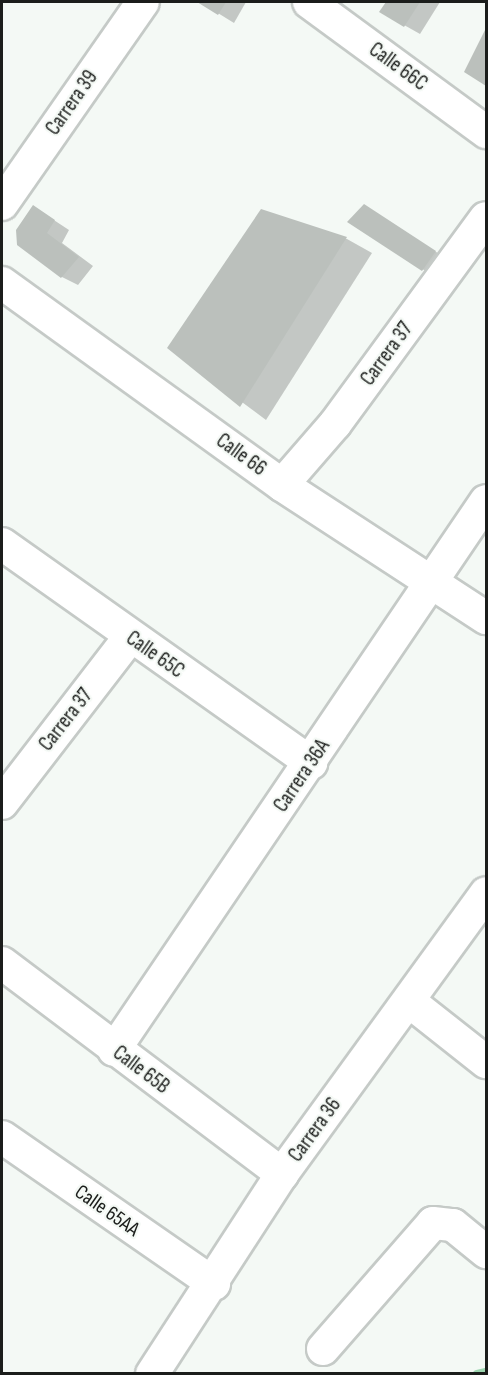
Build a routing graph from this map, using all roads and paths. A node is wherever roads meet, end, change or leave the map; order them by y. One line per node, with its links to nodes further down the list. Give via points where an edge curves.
1 (143, 2): 4 (street, Carrera 39)
2 (309, 2): 3 (street, Calle 66C)
3 (486, 132)
4 (2, 204)
5 (486, 218): 7 (street, Carrera 37, via 335,424)
6 (2, 283): 7 (street, Calle 66)
7 (282, 485): 10 (street, Calle 66)
8 (486, 501): 10 (street, Carrera 36A)
9 (2, 544): 12 (street, Calle 65C)
10 (431, 580): 11 (street, Calle 66); 13 (street, Carrera 36A)
11 (486, 618)
12 (130, 637): 13 (street, Calle 65C); 14 (street, Carrera 37)
13 (311, 763): 18 (street, Carrera 36A)
14 (2, 803)
15 (486, 893): 17 (street, Carrera 36)
16 (2, 963): 18 (street, Calle 65B)
17 (410, 1002): 19 (street); 21 (street, Carrera 36)
18 (114, 1050): 21 (street, Calle 65B)
19 (486, 1062)
20 (2, 1137): 23 (street, Calle 65AA)
21 (282, 1174): 23 (street, Carrera 36)
22 (486, 1252): 24 (street, via 453,1225 434,1223)
23 (214, 1284): 25 (street, Carrera 36)
24 (322, 1350)
25 (152, 1374)

